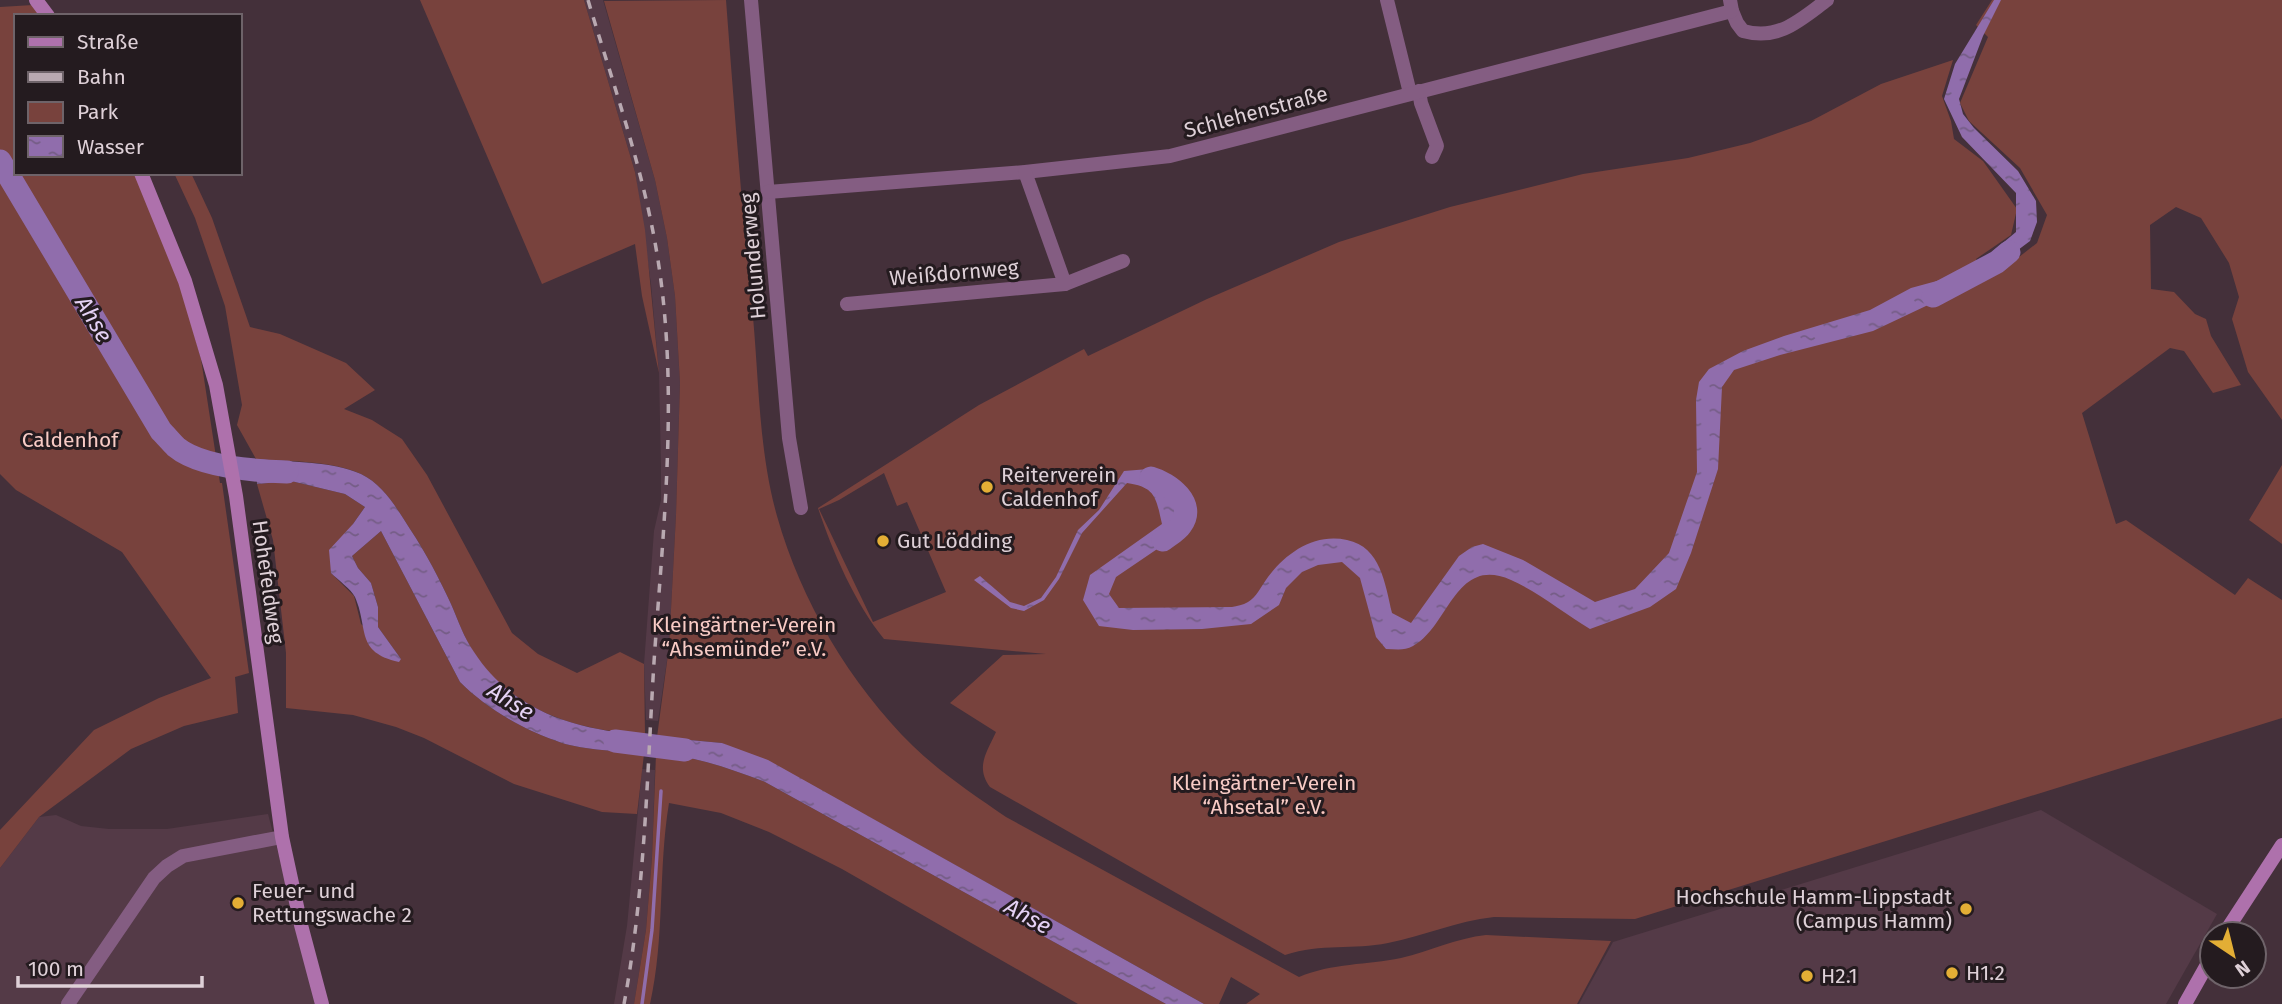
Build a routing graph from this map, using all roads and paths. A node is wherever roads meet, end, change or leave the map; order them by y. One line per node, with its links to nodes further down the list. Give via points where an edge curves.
1 (751, 0): 9 (street, Holunderweg)
2 (1387, 0): 5 (street)
3 (1827, 0): 4 (street, via 1788,28 1769,34 1743,31)
4 (1731, 5): 5 (street, Schlehenstraße)
5 (1414, 92): 6 (street, via 1437,146); 7 (street, Schlehenstraße, via 1170,156)
6 (1432, 158)
7 (1025, 172): 9 (street, Schlehenstraße); 11 (street)
8 (142, 175): 14 (main road, Hohefeldweg, via 185,281 216,385 236,496)
9 (768, 192): 13 (street, Holunderweg, via 789,438)
10 (1123, 261): 11 (street, Weißdornweg)
11 (1065, 284): 12 (street, Weißdornweg)
12 (846, 304)
13 (801, 508)
14 (282, 837): 18 (street, via 183,856 167,866 154,878); 19 (main road, Hohefeldweg)
15 (2282, 845): 16 (main road)
16 (2233, 920)
17 (2198, 982): 20 (main road)
18 (68, 1004)
19 (321, 1004)
20 (2186, 1004)

